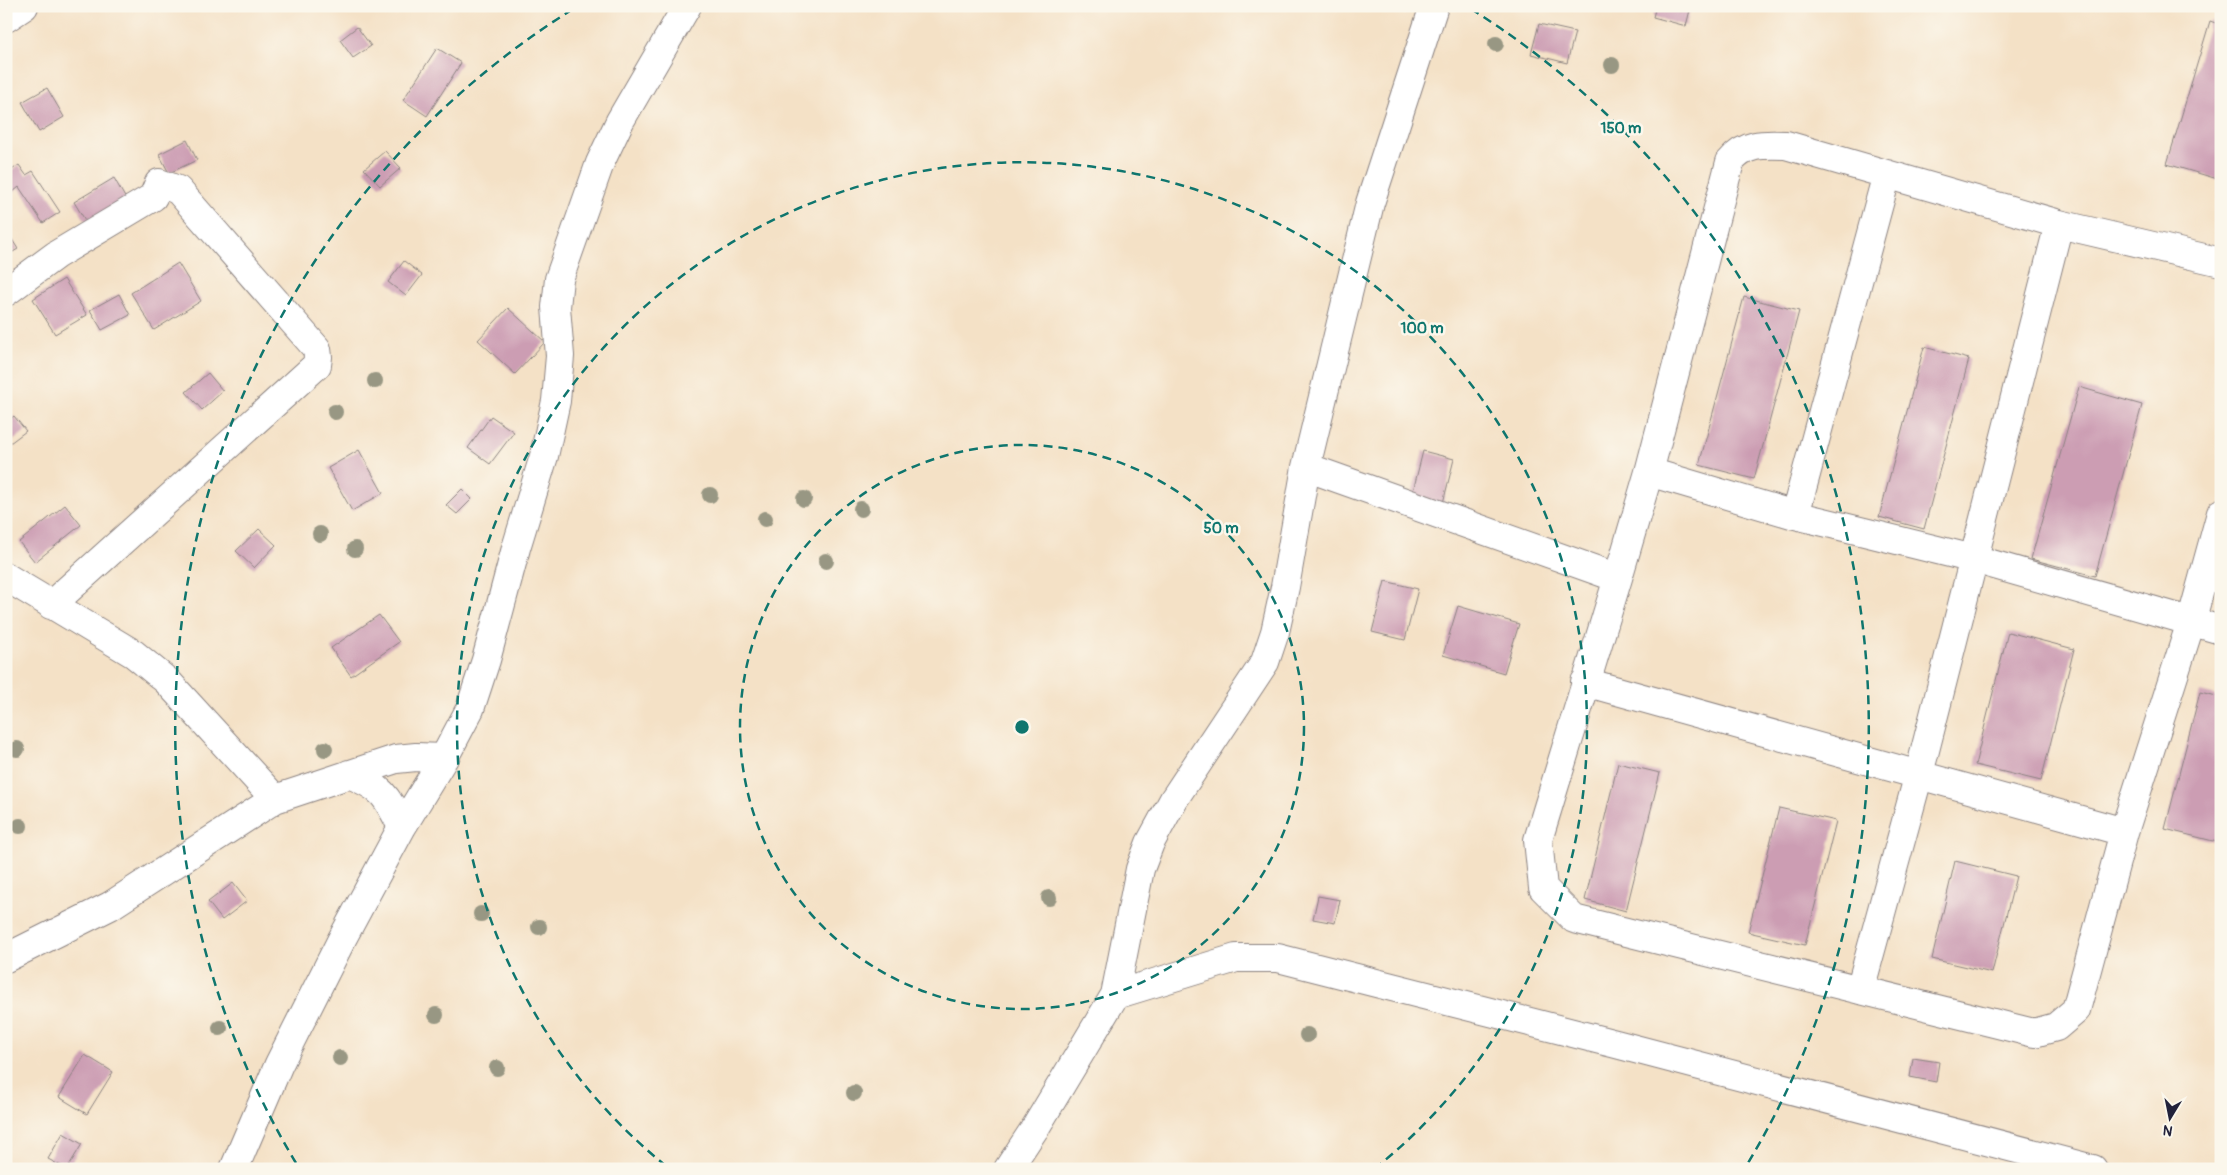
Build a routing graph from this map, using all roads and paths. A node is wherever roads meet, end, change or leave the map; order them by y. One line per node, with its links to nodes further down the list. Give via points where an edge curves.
1 (24, 6): 4 (street)
2 (687, 6): 20 (street, via 620,121 600,163 559,279 556,307 560,356 556,401 544,456 470,709)
3 (1434, 6): 9 (street, via 1370,203)
4 (6, 18)
5 (1887, 174): 6 (street); 10 (street, via 1786,144 1764,144 1739,151 1730,162); 12 (street)
6 (2059, 224): 7 (street); 13 (street)
7 (2221, 262)
8 (6, 292): 16 (street, via 56,255 153,197 159,183 178,190 317,349 317,365)
9 (1306, 467): 15 (street); 28 (street, via 1285,587 1265,662 1174,799 1150,843 1140,869)
10 (1648, 472): 12 (street); 15 (street)
11 (2221, 513): 17 (street)
12 (1795, 515): 13 (street)
13 (1974, 559): 17 (street); 22 (street)
14 (6, 577): 16 (street)
15 (1618, 578): 19 (street)
16 (51, 605): 23 (street, via 134,654 167,681)
17 (2191, 622): 18 (street); 25 (street)
18 (2221, 630)
19 (1585, 682): 22 (street); 27 (street, via 1538,840 1543,888 1574,919)
20 (444, 758): 21 (street, via 396,759); 24 (street)
21 (349, 774): 23 (street); 24 (street, via 384,794)
22 (1919, 774): 25 (street); 27 (street)
23 (275, 798): 26 (street, via 110,906)
24 (402, 827): 29 (street, via 279,1064)
25 (2124, 832): 27 (street, via 2076,1010 2056,1027 2034,1033)
26 (6, 958)
27 (1860, 990)
28 (1115, 995): 30 (street); 31 (street, via 1236,958 1278,958)
29 (234, 1169)
30 (1008, 1169)
31 (2093, 1169)

